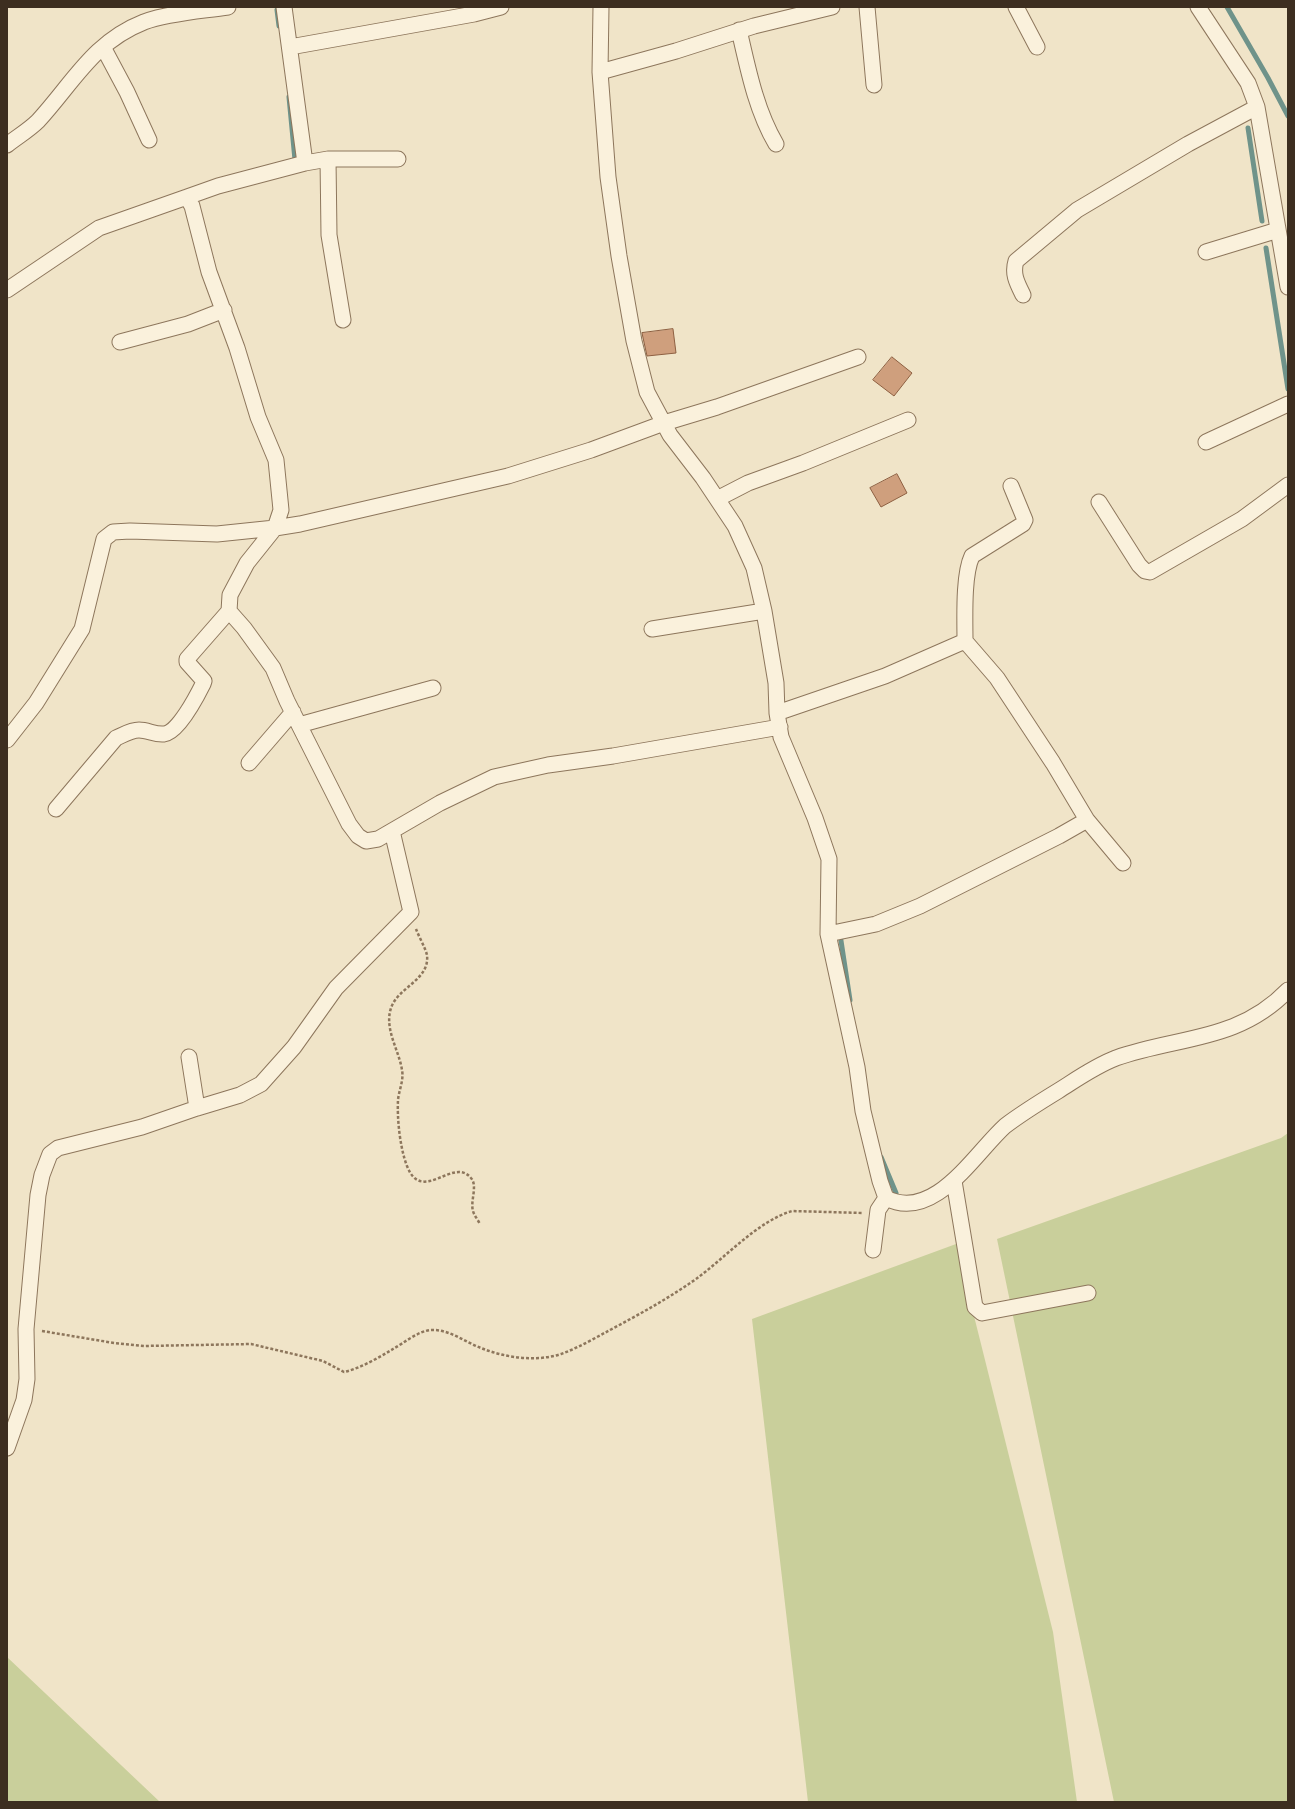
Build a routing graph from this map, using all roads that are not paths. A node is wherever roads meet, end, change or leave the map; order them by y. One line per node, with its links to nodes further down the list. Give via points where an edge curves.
1 (228, 7): 12 (street, via 145,22 121,33)
2 (284, 7): 10 (street)
3 (501, 7): 10 (street)
4 (601, 7): 13 (street)
5 (832, 7): 9 (street)
6 (867, 7): 14 (street)
7 (1016, 7): 11 (street)
8 (1198, 7): 15 (street, via 1248,82)
9 (739, 30): 13 (street); 17 (street, via 766,127)
10 (290, 47): 21 (street)
11 (1037, 47)
12 (103, 48): 16 (street); 18 (street, via 86,61 37,122)
13 (600, 72): 34 (street, via 606,156 619,256 634,341 648,392)
14 (874, 85)
15 (1257, 107): 23 (street); 27 (street, via 1188,144 1077,210 1016,261 1015,281)
16 (149, 140)
17 (776, 144)
18 (7, 145)
19 (328, 159): 20 (street); 21 (street); 29 (street, via 329,235)
20 (398, 159)
21 (305, 163): 22 (street)
22 (187, 196): 26 (street, via 99,228); 28 (street, via 192,206 209,272)
23 (1278, 230): 24 (street); 25 (street)
24 (1206, 252)
25 (1288, 287)
26 (7, 290)
27 (1023, 295)
28 (224, 310): 30 (street, via 188,324); 40 (street, via 258,417 276,460 281,510)
29 (343, 320)
30 (120, 342)
31 (858, 357): 34 (street)
32 (1288, 404): 35 (street)
33 (908, 420): 38 (street, via 748,483)
34 (664, 423): 38 (street); 40 (street, via 592,450 508,476)
35 (1206, 442)
36 (1288, 485): 39 (street, via 1242,519 1150,572 1139,565)
37 (1011, 486): 44 (street, via 1024,520 1023,524 972,556 966,586)
38 (717, 499): 42 (street, via 735,526 754,568)
39 (1099, 502)
40 (275, 528): 41 (street, via 247,563 230,595); 48 (street, via 216,534 113,532 104,539 82,629 36,703)
41 (229, 611): 46 (street, via 273,668); 50 (street, via 187,659 204,681 193,704 171,732 157,734 140,730 116,738)
42 (764, 611): 43 (street); 47 (street, via 776,683)
43 (652, 630)
44 (964, 641): 47 (street); 51 (street, via 997,678)
45 (432, 688): 46 (street, via 330,715)
46 (296, 719): 49 (street); 52 (street, via 349,824 358,836 372,840)
47 (779, 720): 52 (street, via 613,756 548,765 494,777 440,803); 54 (street, via 781,737 815,818 828,859)
48 (7, 740)
49 (249, 763)
50 (56, 809)
51 (1087, 820): 53 (street); 54 (street, via 920,906 876,924)
52 (392, 831): 57 (street, via 410,912 336,988 294,1047 261,1084 240,1095)
53 (1123, 863)
54 (828, 934): 59 (street, via 857,1067 863,1111 880,1181)
55 (1288, 990): 58 (street, via 1263,1012 1245,1023 1222,1032 1118,1058 1092,1069 1005,1126)
56 (189, 1057): 57 (street)
57 (196, 1108): 62 (street, via 129,1131 65,1145 50,1154 38,1195 26,1329 26,1391)
58 (954, 1180): 59 (street, via 932,1197 920,1201); 61 (street, via 975,1307 982,1312)
59 (882, 1204): 60 (street)
60 (873, 1250)
61 (1088, 1293)
62 (7, 1448)

